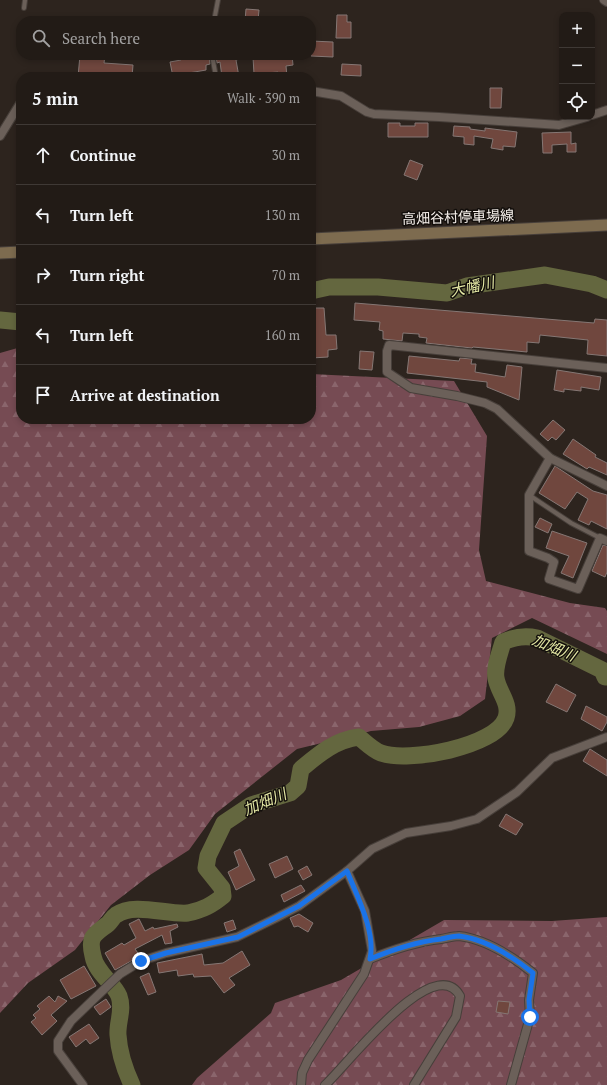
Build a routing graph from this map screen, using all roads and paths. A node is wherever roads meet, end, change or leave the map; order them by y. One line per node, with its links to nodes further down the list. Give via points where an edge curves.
1 (25, 0): 5 (lane)
2 (218, 0): 6 (lane)
3 (604, 0): 4 (street)
4 (607, 2)
5 (24, 8)
6 (215, 16)
7 (213, 60): 8 (lane)
8 (215, 72)
9 (316, 93): 13 (street, via 341,96 374,114 559,125)
10 (16, 110): 14 (street)
11 (607, 110): 12 (street)
12 (595, 114)
13 (577, 120)
14 (0, 136)
15 (607, 225): 16 (main road, 高畑谷村停車場線)
16 (316, 239)
17 (16, 252): 18 (main road)
18 (0, 253)
19 (607, 368): 20 (street, via 389,346 388,372 411,388 457,396 497,409)
20 (550, 458): 21 (street); 22 (street)
21 (607, 486)
22 (529, 495): 23 (lane, via 571,524); 23 (street, via 529,551 554,562 548,579 578,589)
23 (604, 540)
24 (607, 737): 25 (street, via 552,758 517,792 477,819 406,833 372,849)
25 (347, 871): 26 (street, via 365,911 372,951); 27 (street, via 299,906 238,937 166,953 141,961 120,974 71,1020 58,1041 58,1051)
26 (370, 959): 28 (street, via 353,993 333,1019 308,1060 302,1073); 31 (street, via 416,942 458,936 481,941 533,973 529,1000 530,1017)
27 (83, 1085)
28 (301, 1085)
29 (325, 1085): 30 (street, via 367,1038 405,1002 431,988 449,986 460,996 456,1016)
30 (414, 1085)
31 (511, 1085)

